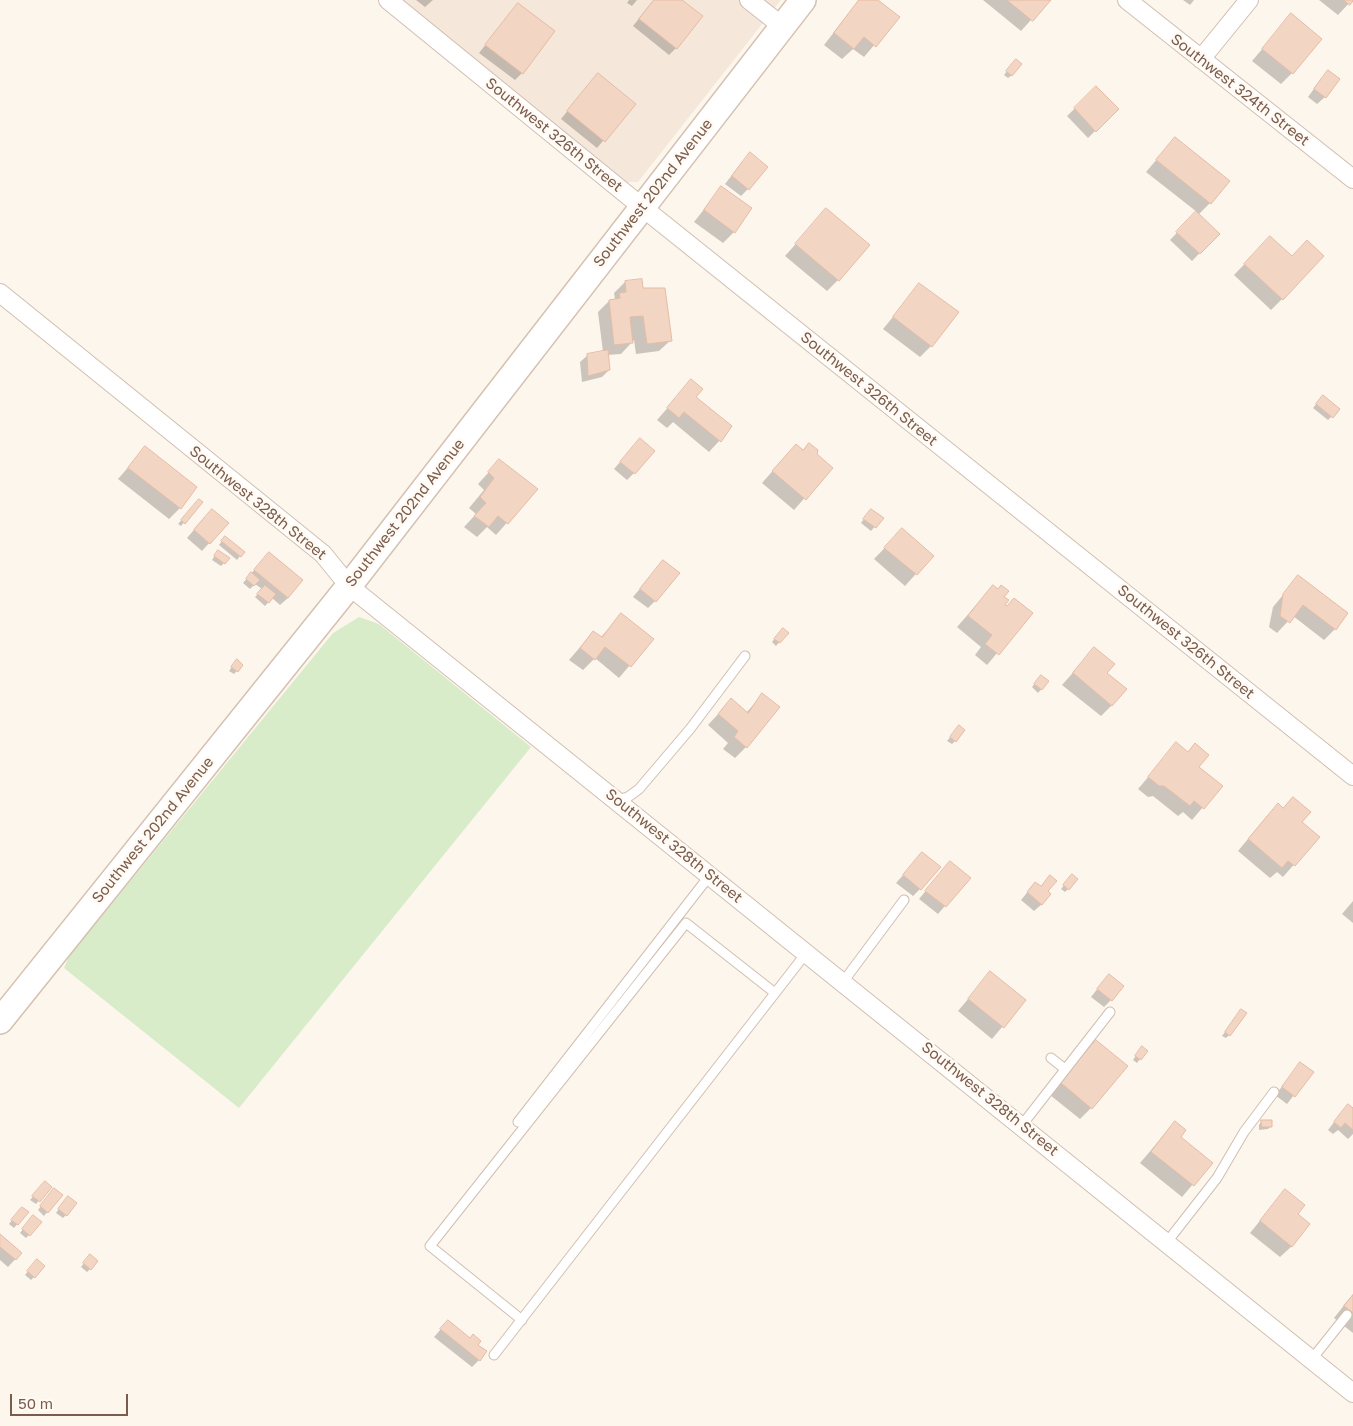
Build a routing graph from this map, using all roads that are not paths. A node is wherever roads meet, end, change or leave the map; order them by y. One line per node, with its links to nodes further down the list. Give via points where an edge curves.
1 (388, 0): 9 (street, Southwest 326th Street)
2 (749, 0): 6 (street)
3 (803, 0): 6 (street, Southwest 202nd Avenue)
4 (1127, 0): 7 (street, Southwest 324th Street)
5 (1249, 0): 7 (street)
6 (782, 26): 9 (street, Southwest 202nd Avenue)
7 (1202, 59): 8 (street, Southwest 324th Street)
8 (1353, 179)
9 (642, 207): 11 (street, Southwest 202nd Avenue); 13 (street, Southwest 326th Street)
10 (0, 293): 11 (street, Southwest 328th Street, via 323,554)
11 (349, 586): 14 (street, Southwest 328th Street); 21 (street, Southwest 202nd Avenue)
12 (745, 656): 14 (lane, via 639,789)
13 (1353, 776)
14 (617, 800): 15 (street, Southwest 328th Street)
15 (710, 875): 17 (street, Southwest 328th Street); 25 (lane)
16 (904, 900): 18 (lane)
17 (807, 952): 18 (street, Southwest 328th Street); 19 (lane)
18 (843, 982): 26 (street, Southwest 328th Street)
19 (775, 993): 29 (lane); 29 (lane, via 686,922 508,1145 430,1246)
20 (1110, 1012): 23 (lane)
21 (0, 1021)
22 (1052, 1058): 23 (lane)
23 (1065, 1070): 26 (lane)
24 (1274, 1092): 27 (lane, via 1244,1132 1217,1178)
25 (518, 1122)
26 (1022, 1125): 27 (street, Southwest 328th Street)
27 (1167, 1242): 31 (street, Southwest 328th Street)
28 (1346, 1315): 31 (lane)
29 (522, 1320): 30 (lane)
30 (494, 1355)
31 (1312, 1359): 32 (street, Southwest 328th Street)
32 (1353, 1393)

